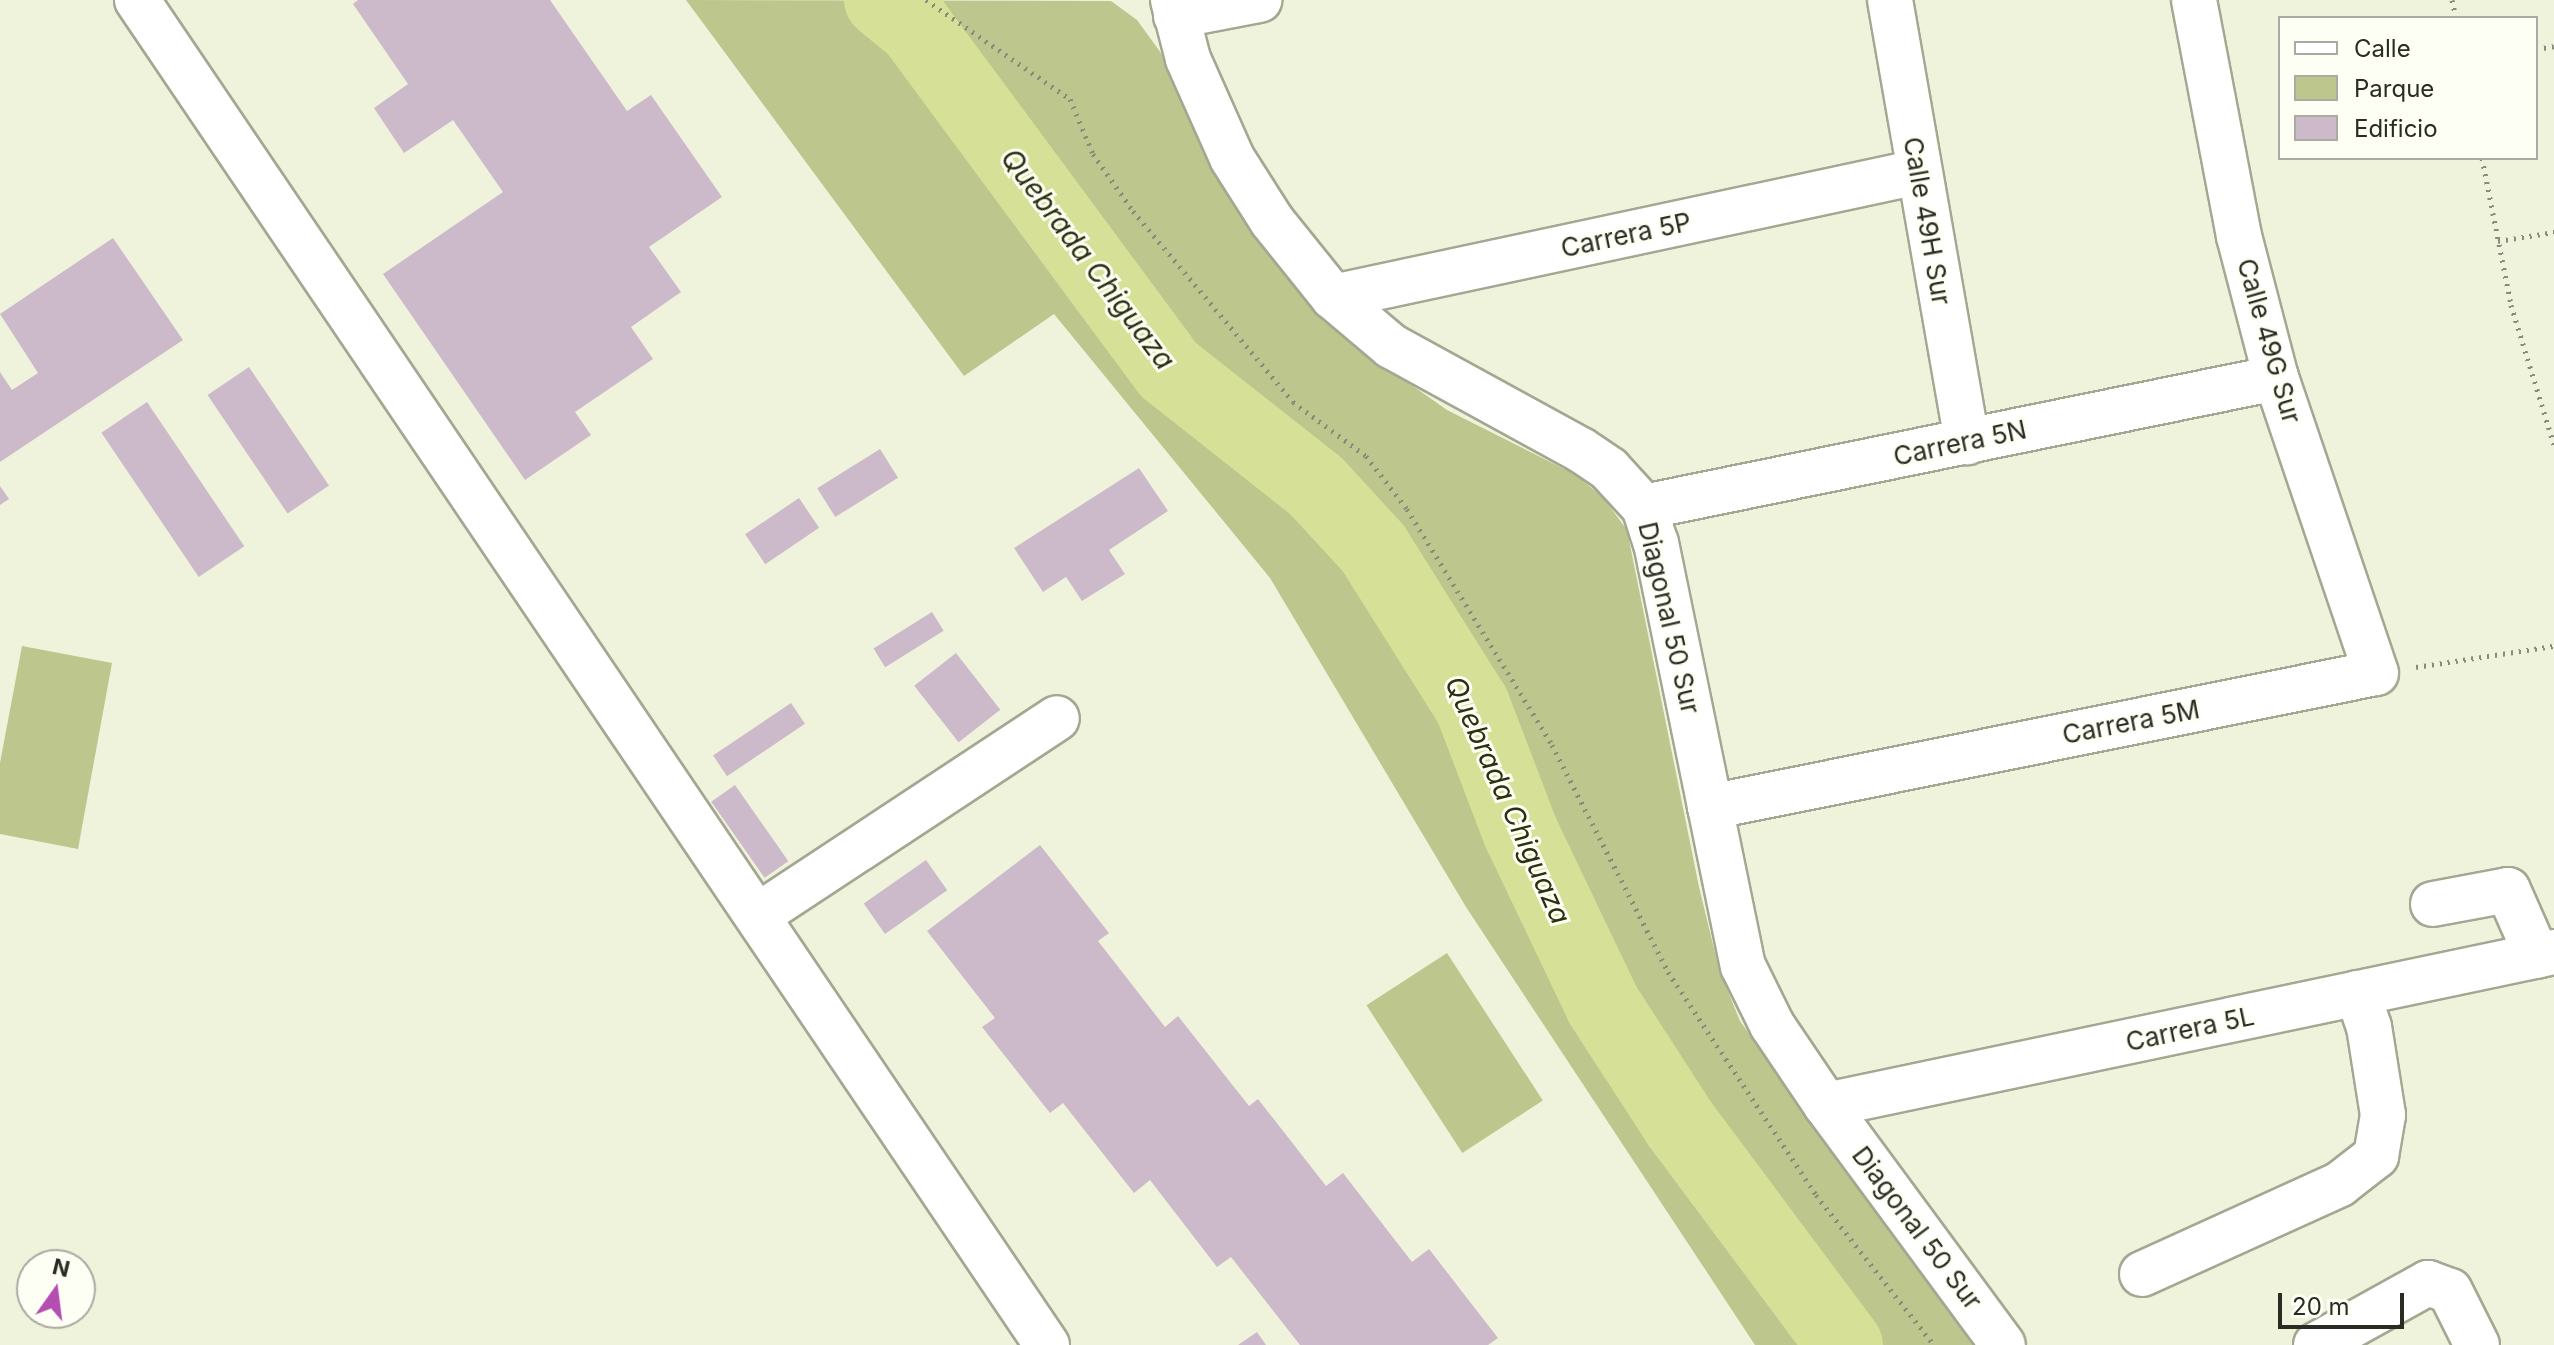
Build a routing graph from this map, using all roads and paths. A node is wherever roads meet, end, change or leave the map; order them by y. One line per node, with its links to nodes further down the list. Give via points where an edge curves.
1 (137, 0): 21 (street)
2 (926, 0): 27 (path, via 1070,99 1093,154 1133,211 1293,402 1366,456 1407,509 1552,745 1668,972 1816,1195)
3 (1259, 0): 6 (street)
4 (1890, 0): 8 (street, Calle 49H Sur)
5 (2194, 0): 12 (street, Calle 49G Sur, via 2239,236)
6 (1170, 5): 11 (street, Diagonal 50 Sur, via 1232,158 1259,203)
7 (2482, 160): 10 (path)
8 (1918, 172): 11 (street, Carrera 5P); 13 (street, Calle 49H Sur)
9 (2554, 232): 10 (path)
10 (2498, 241): 14 (path, via 2511,305)
11 (1333, 297): 15 (street, Diagonal 50 Sur, via 1391,346 1581,450 1609,469)
12 (2276, 378): 13 (street, Carrera 5N); 17 (street, Calle 49G Sur)
13 (1967, 442): 15 (street, Carrera 5N)
14 (2554, 445)
15 (1644, 507): 19 (street, Diagonal 50 Sur)
16 (2554, 646): 17 (path)
17 (2376, 673): 19 (street, Carrera 5M)
18 (1057, 718): 21 (street)
19 (1710, 807): 24 (street, Diagonal 50 Sur, via 1743,966 1772,1025)
20 (2433, 904): 22 (street, via 2508,890)
21 (757, 916): 26 (street)
22 (2545, 954): 23 (street, Carrera 5L)
23 (2357, 993): 24 (street, Carrera 5L); 25 (street, via 2369,1027 2383,1115 2376,1156 2340,1184)
24 (1826, 1105): 28 (street, Diagonal 50 Sur)
25 (2142, 1274)
26 (1047, 1345)
27 (1934, 1345)
28 (2003, 1345)
29 (2316, 1345): 30 (street, via 2428,1283 2450,1291)
30 (2477, 1345)

